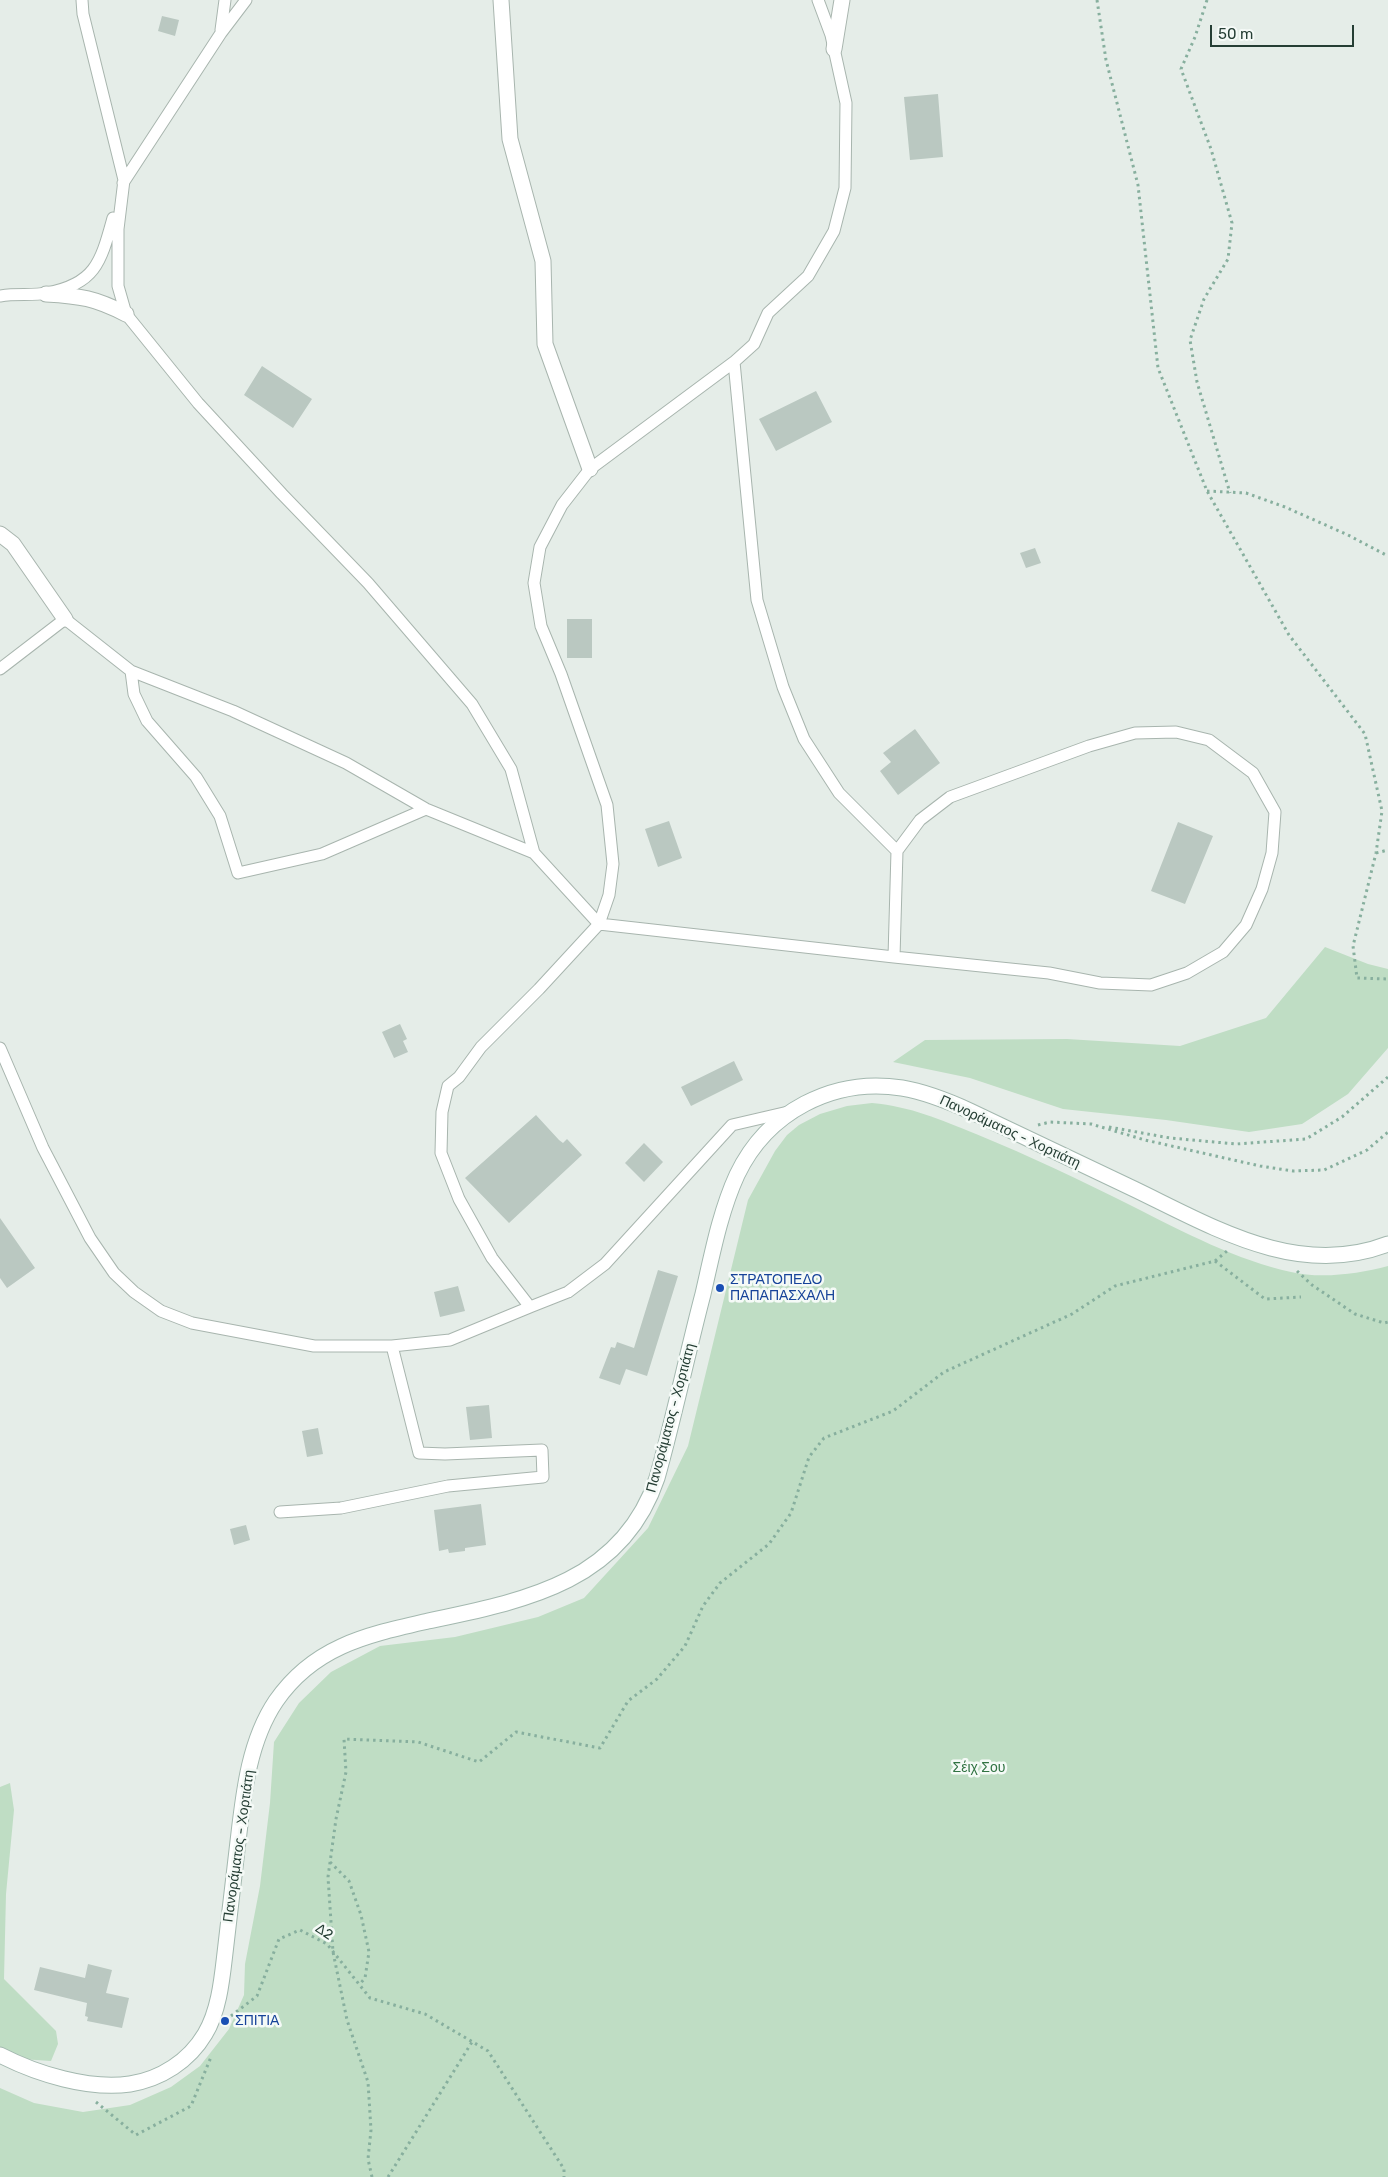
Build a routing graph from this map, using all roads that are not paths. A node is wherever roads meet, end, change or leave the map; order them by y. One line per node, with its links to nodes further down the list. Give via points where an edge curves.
1 (82, 0): 9 (lane)
2 (225, 0): 7 (lane)
3 (246, 0): 7 (lane)
4 (501, 0): 14 (main road, via 510,139 543,260 545,344)
5 (818, 0): 8 (lane)
6 (842, 0): 8 (main road)
7 (220, 33): 9 (lane)
8 (834, 49): 13 (lane, via 846,103 845,188 834,231 808,276 768,313 754,344)
9 (124, 180): 10 (lane, via 103,255 97,265 76,284); 12 (lane, via 118,229 118,286)
10 (46, 294): 11 (lane); 12 (main road, via 102,301)
11 (0, 296)
12 (126, 314): 21 (lane, via 198,402 368,583 472,704 511,769)
13 (734, 362): 14 (lane); 20 (lane, via 757,600 783,687 804,739 839,793)
14 (590, 469): 22 (lane, via 562,505 540,547 534,583 541,626 607,805 613,864 609,895)
15 (0, 534): 16 (main road, via 13,544)
16 (65, 619): 17 (lane); 18 (lane)
17 (0, 669)
18 (131, 671): 19 (lane, via 233,711 346,763); 19 (lane, via 134,694 147,722 196,777 220,816 238,873 322,854)
19 (426, 809): 21 (lane)
20 (897, 851): 23 (lane); 23 (lane, via 920,820 950,797 1089,746 1135,733 1176,732 1209,740 1253,772 1276,812 1272,853 1262,889 1246,925 1223,952 1188,973 1151,985 1100,983 1049,973)
21 (534, 853): 22 (lane)
22 (599, 924): 23 (lane); 27 (lane, via 448,1086 442,1112 441,1152 459,1199 492,1258)
23 (894, 957)
24 (0, 1048): 28 (lane, via 43,1148 90,1238 114,1273 134,1292 161,1311 192,1323 314,1346)
25 (788, 1112): 26 (main road, Πανοράματος - Χορτιάτη, via 834,1092 894,1087 942,1098 1240,1238 1305,1255 1346,1256); 27 (lane, via 732,1125 605,1264 568,1292); 30 (main road, Πανοράματος - Χορτιάτη, via 751,1150 732,1187 657,1478 646,1503 627,1532 602,1559 559,1585 507,1602 366,1636 336,1648 303,1670 278,1698 262,1727 248,1770 224,1964 213,2018 205,2034 178,2064 140,2082 95,2085 31,2068)
26 (1388, 1244)
27 (530, 1307): 28 (lane, via 450,1340)
28 (392, 1346): 29 (lane, via 419,1453 542,1450 543,1476 448,1486 341,1508)
29 (280, 1512)
30 (0, 2055)

